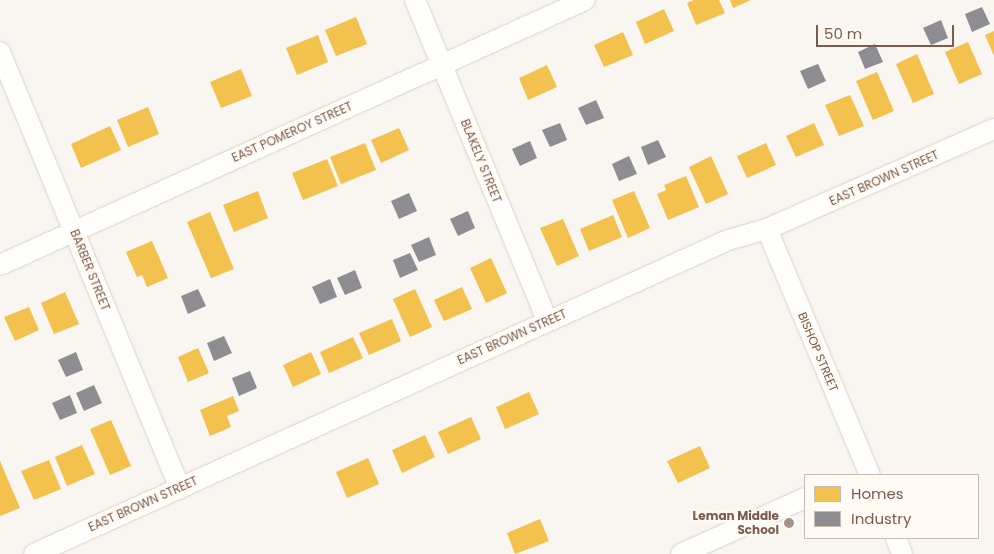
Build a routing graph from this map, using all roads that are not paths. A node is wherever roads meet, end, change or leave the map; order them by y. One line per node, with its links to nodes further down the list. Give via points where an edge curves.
1 (415, 0): 4 (street, BLAKELY STREET)
2 (585, 0): 4 (street, EAST POMEROY STREET)
3 (0, 52): 7 (street, BARBER STREET)
4 (441, 65): 7 (street, EAST POMEROY STREET); 9 (street, BLAKELY STREET)
5 (994, 129): 6 (street, EAST BROWN STREET)
6 (767, 229): 9 (street, EAST BROWN STREET, via 728,240); 10 (street, BISHOP STREET)
7 (74, 231): 8 (street, EAST POMEROY STREET); 11 (street, BARBER STREET)
8 (0, 265)
9 (547, 321): 11 (street, EAST BROWN STREET)
10 (864, 473)
11 (180, 488): 14 (street, EAST BROWN STREET)
12 (804, 498): 15 (street)
13 (896, 539): 16 (street)
14 (34, 554)
15 (682, 554)
16 (902, 554)

